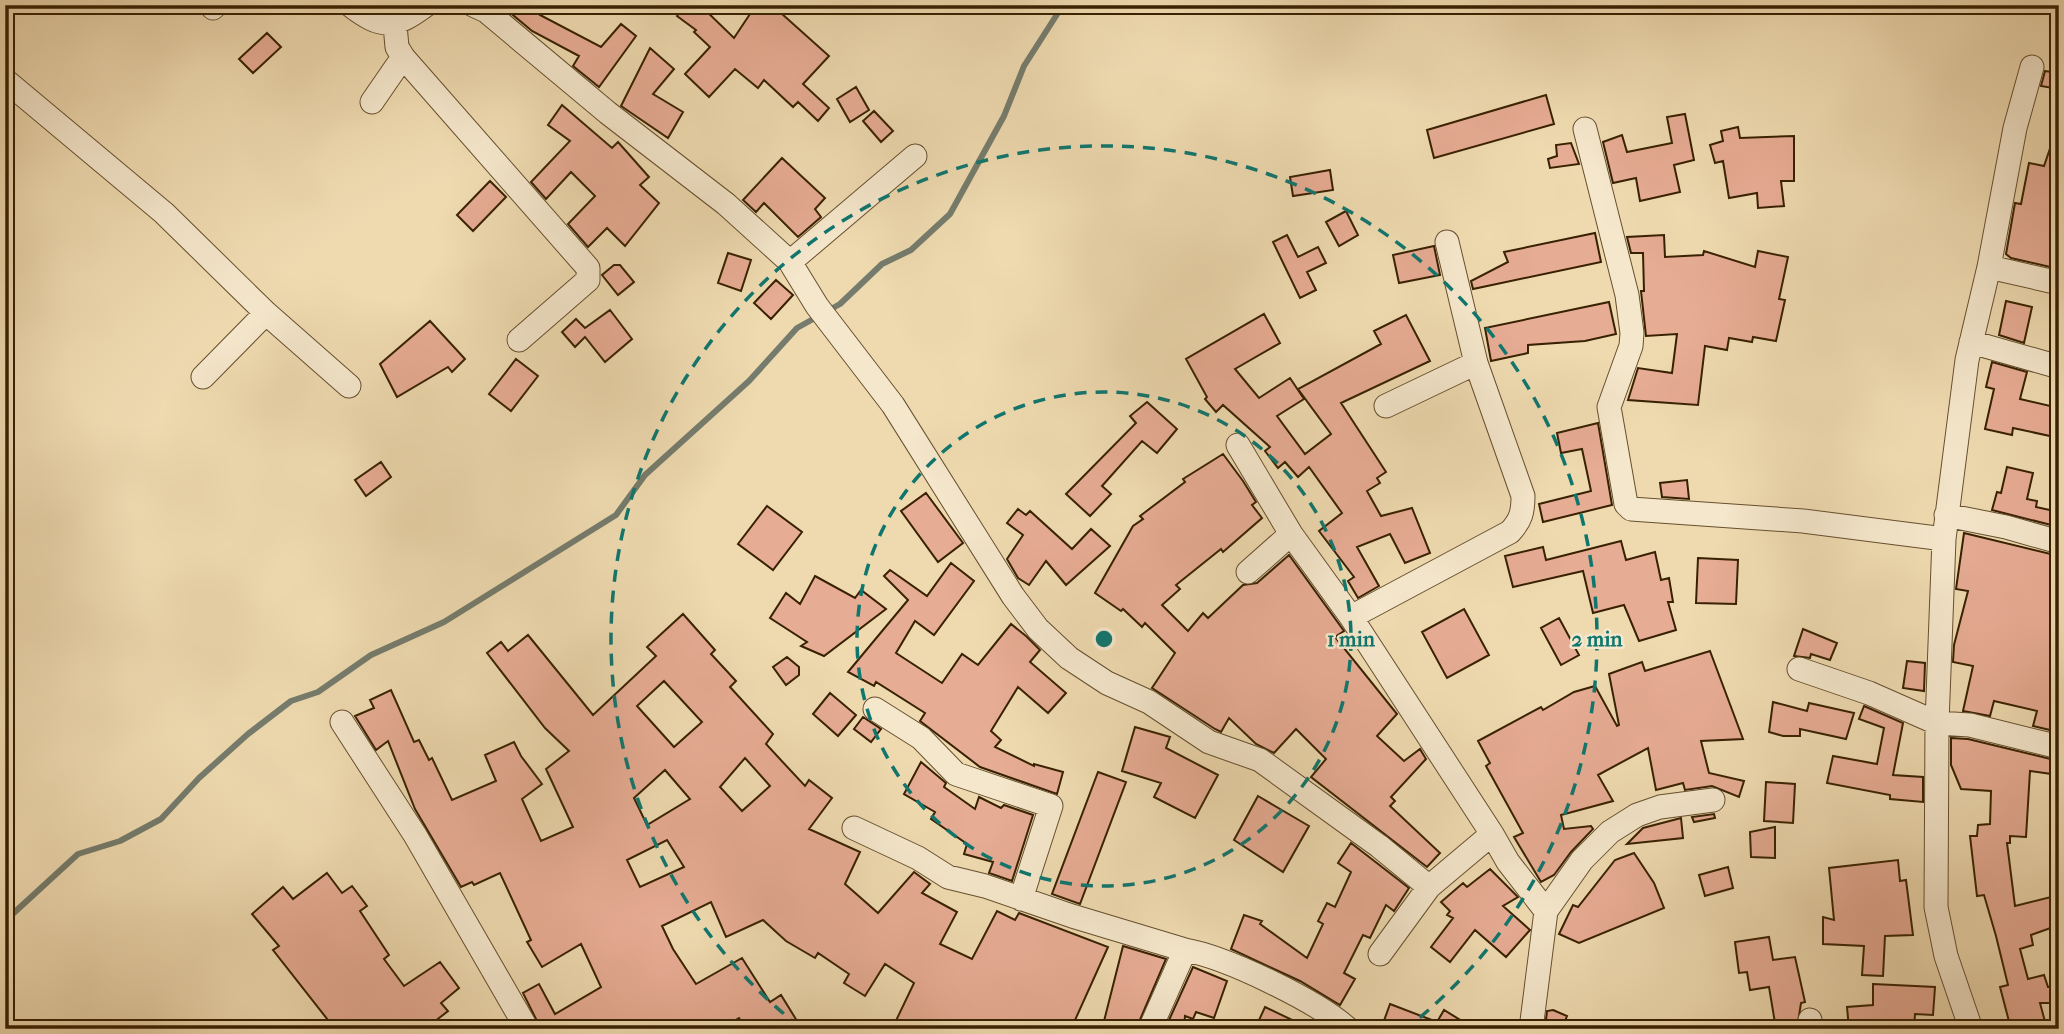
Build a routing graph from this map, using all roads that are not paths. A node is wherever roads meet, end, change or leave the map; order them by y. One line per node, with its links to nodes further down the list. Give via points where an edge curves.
1 (350, 5): 4 (street, via 380,23)
2 (426, 5): 4 (street)
3 (473, 5): 12 (street, via 726,204)
4 (395, 24): 5 (street)
5 (403, 57): 8 (street); 16 (street, via 589,268 588,280)
6 (2032, 66): 13 (street, via 2015,128)
7 (5, 80): 15 (street, via 164,213)
8 (372, 102)
9 (1585, 129): 26 (street, via 1627,295 1632,333 1609,407 1626,504 1631,509 1802,521)
10 (915, 156): 12 (street)
11 (1447, 242): 18 (street)
12 (790, 262): 38 (street, via 893,405 1013,596 1069,659 1149,702 1209,742 1261,760)
13 (1989, 267): 14 (street); 17 (street)
14 (2059, 284)
15 (266, 313): 20 (street); 21 (street)
16 (519, 340)
17 (1971, 342): 19 (street); 24 (street)
18 (1476, 363): 22 (street); 29 (street, via 1523,496 1520,520 1510,532)
19 (2059, 367)
20 (203, 377)
21 (349, 386)
22 (1387, 406)
23 (1238, 445): 25 (street)
24 (1946, 515): 26 (street); 27 (street)
25 (1291, 534): 28 (street); 29 (street)
26 (1944, 539): 33 (street)
27 (2059, 542)
28 (1248, 572)
29 (1351, 617): 37 (street)
30 (1799, 669): 33 (street)
31 (875, 709): 39 (street, via 921,738 956,774 1051,806)
32 (342, 722): 43 (street, via 428,857)
33 (1937, 723): 34 (street, via 1970,725); 47 (street, via 1936,907 1946,956)
34 (2059, 747)
35 (1713, 800): 40 (street, via 1660,807 1610,832 1582,860)
36 (854, 828): 39 (street, via 948,877)
37 (1492, 834): 38 (street); 40 (street)
38 (1429, 887): 42 (street)
39 (1021, 900): 41 (street)
40 (1546, 911): 46 (street)
41 (1185, 950): 44 (street); 45 (street, via 1205,953 1291,993)
42 (1380, 954)
43 (527, 1029)
44 (1150, 1029)
45 (1348, 1029)
46 (1531, 1029)
47 (1971, 1029)

